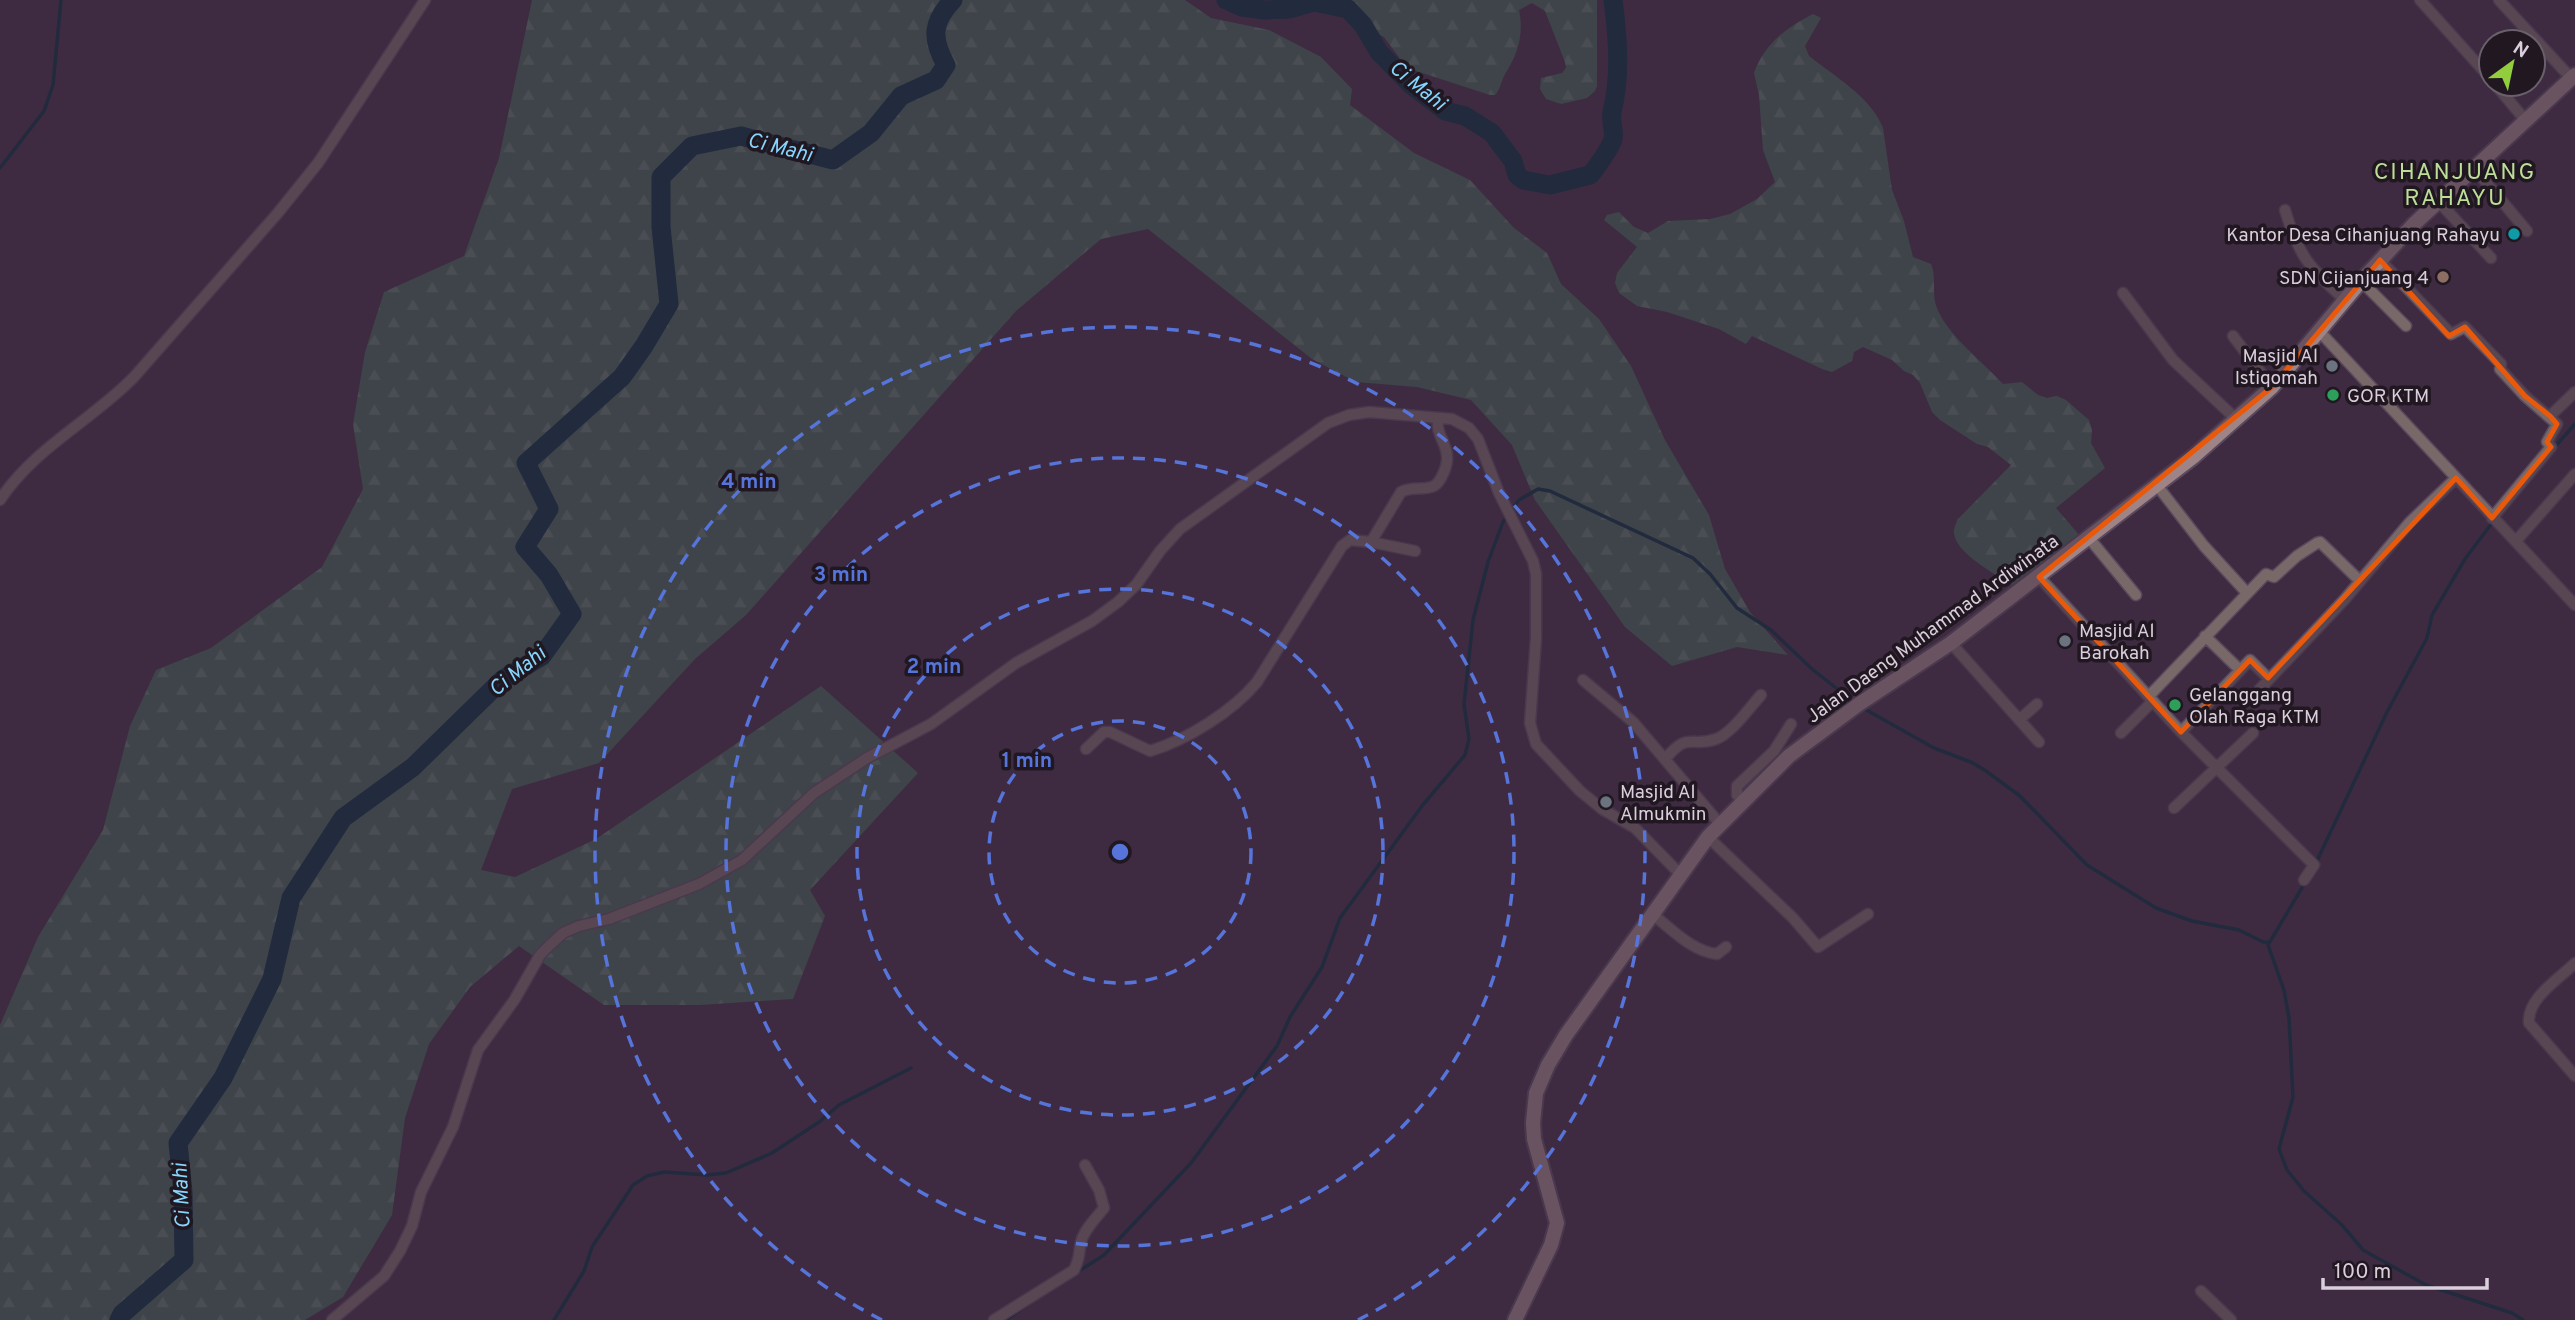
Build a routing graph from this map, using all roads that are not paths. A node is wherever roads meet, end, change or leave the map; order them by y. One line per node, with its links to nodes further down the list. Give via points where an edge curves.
1 (425, 0): 28 (street, via 318,163 278,214 119,393 26,466)
2 (2420, 0): 4 (street)
3 (2498, 0): 5 (street)
4 (2477, 63)
5 (2573, 76): 7 (main road, Jalan Daeng Muhammad Ardiwinata)
6 (2507, 98): 7 (street)
7 (2526, 121): 8 (main road, Jalan Daeng Muhammad Ardiwinata)
8 (2474, 167): 9 (main road, Jalan Daeng Muhammad Ardiwinata); 11 (street)
9 (2438, 201): 12 (street); 13 (main road, Jalan Daeng Muhammad Ardiwinata)
10 (2285, 209): 16 (street, via 2303,257)
11 (2527, 231)
12 (2491, 258)
13 (2380, 260): 14 (main road, Jalan Daeng Muhammad Ardiwinata); 22 (street, via 2451,334 2465,327 2525,396)
14 (2361, 281): 16 (main road, Jalan Daeng Muhammad Ardiwinata); 17 (street)
15 (2123, 293): 24 (street, via 2180,367)
16 (2345, 300): 18 (main road, Jalan Daeng Muhammad Ardiwinata)
17 (2406, 326)
18 (2320, 332): 20 (main road, Jalan Daeng Muhammad Ardiwinata); 26 (street)
19 (2233, 336): 20 (street)
20 (2272, 387): 24 (main road, Jalan Daeng Muhammad Ardiwinata)
21 (2575, 392): 22 (street)
22 (2550, 416): 29 (street, via 2557,424 2547,442 2551,447)
23 (1438, 418): 32 (street, via 1437,431 1448,457 1440,481 1431,488 1410,487 1401,492); 61 (street, via 1460,423 1478,439 1533,561 1538,592 1530,723 1536,744 1580,791 1636,828); 70 (street, via 1369,412 1328,423 1180,529 1118,602 1016,663 931,724 814,793 741,860 699,884 563,933 540,955 478,1050 453,1126 421,1192 400,1251 384,1276)
24 (2235, 418): 27 (main road, Jalan Daeng Muhammad Ardiwinata)
25 (2575, 474): 31 (street)
26 (2456, 478): 29 (street); 35 (street, via 2410,522)
27 (2156, 484): 30 (main road, Jalan Daeng Muhammad Ardiwinata); 36 (street)
28 (0, 500)
29 (2492, 518): 31 (street)
30 (2089, 538): 34 (main road, Jalan Daeng Muhammad Ardiwinata); 37 (street)
31 (2516, 541): 38 (street)
32 (1371, 542): 33 (street); 54 (street, via 1350,540 1342,546 1258,682 1223,713 1150,751 1110,732)
33 (1415, 551)
34 (2039, 577): 40 (main road, Jalan Daeng Muhammad Ardiwinata); 46 (street)
35 (2360, 581): 36 (street, via 2320,542 2274,577 2266,574); 42 (street)
36 (2247, 593): 39 (street)
37 (2136, 595)
38 (2575, 605)
39 (2206, 636): 41 (street); 46 (street)
40 (1951, 643): 48 (street); 57 (main road, Jalan Daeng Muhammad Ardiwinata, via 1789,756)
41 (2240, 670): 42 (street, via 2250,660); 50 (street)
42 (2268, 678): 44 (street)
43 (1583, 680): 55 (street, via 1633,722)
44 (2259, 690)
45 (1761, 695): 55 (street, via 1717,739 1685,740)
46 (2151, 699): 50 (street); 51 (street)
47 (2037, 704): 48 (street)
48 (2019, 720): 53 (street)
49 (1791, 724): 57 (street, via 1774,751 1737,786 1737,795)
50 (2181, 732): 56 (street)
51 (2120, 733)
52 (2253, 733): 56 (street)
53 (2039, 742)
54 (1086, 749)
55 (1666, 758): 59 (street)
56 (2219, 768): 58 (street); 62 (street, via 2314,865)
57 (1743, 800): 59 (main road, Jalan Daeng Muhammad Ardiwinata)
58 (2175, 808)
59 (1720, 824): 60 (main road, Jalan Daeng Muhammad Ardiwinata)
60 (1708, 837): 61 (main road, Jalan Daeng Muhammad Ardiwinata); 64 (street, via 1818,947)
61 (1680, 874): 63 (main road, Jalan Daeng Muhammad Ardiwinata)
62 (2304, 880)
63 (1652, 914): 65 (street, via 1707,953 1717,954); 72 (main road, Jalan Daeng Muhammad Ardiwinata, via 1566,1035 1536,1093 1534,1139 1557,1223)
64 (1868, 914)
65 (1726, 947)
66 (2575, 963): 67 (street, via 2528,1013 2529,1023)
67 (2575, 1076)
68 (1085, 1165): 71 (street, via 1104,1208 1080,1244 1081,1256 1074,1270)
69 (2201, 1291): 73 (street)
70 (332, 1320)
71 (994, 1320)
72 (1515, 1320)
73 (2231, 1320)

